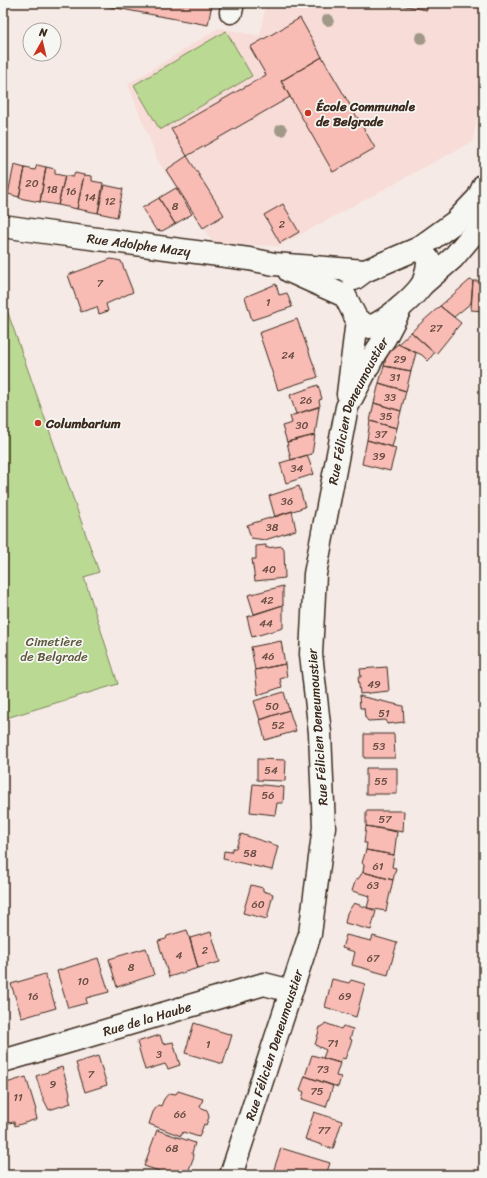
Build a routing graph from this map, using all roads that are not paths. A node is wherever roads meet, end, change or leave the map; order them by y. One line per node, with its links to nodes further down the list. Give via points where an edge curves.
1 (484, 185): 4 (street, via 478,198 455,222)
2 (484, 221): 7 (street, via 453,258)
3 (3, 226): 5 (street, Rue Adolphe Mazy)
4 (419, 248): 6 (street); 7 (street, Rue Félicien Deneumoustier, via 429,260)
5 (274, 264): 6 (street, Rue Adolphe Mazy); 8 (street, Rue Adolphe Mazy)
6 (365, 271): 8 (street, via 351,281)
7 (422, 285): 9 (street, Rue Félicien Deneumoustier)
8 (345, 296): 10 (street)
9 (401, 307): 10 (street, Rue Félicien Deneumoustier, via 370,327); 11 (street, Rue Félicien Deneumoustier)
10 (357, 320): 11 (street)
11 (347, 407): 12 (street, Rue Félicien Deneumoustier, via 314,581 311,654 320,733 324,828 310,934)
12 (291, 991): 13 (street, Rue de la Haube, via 264,984); 14 (street, Rue Félicien Deneumoustier)
13 (3, 1061)
14 (231, 1175)

